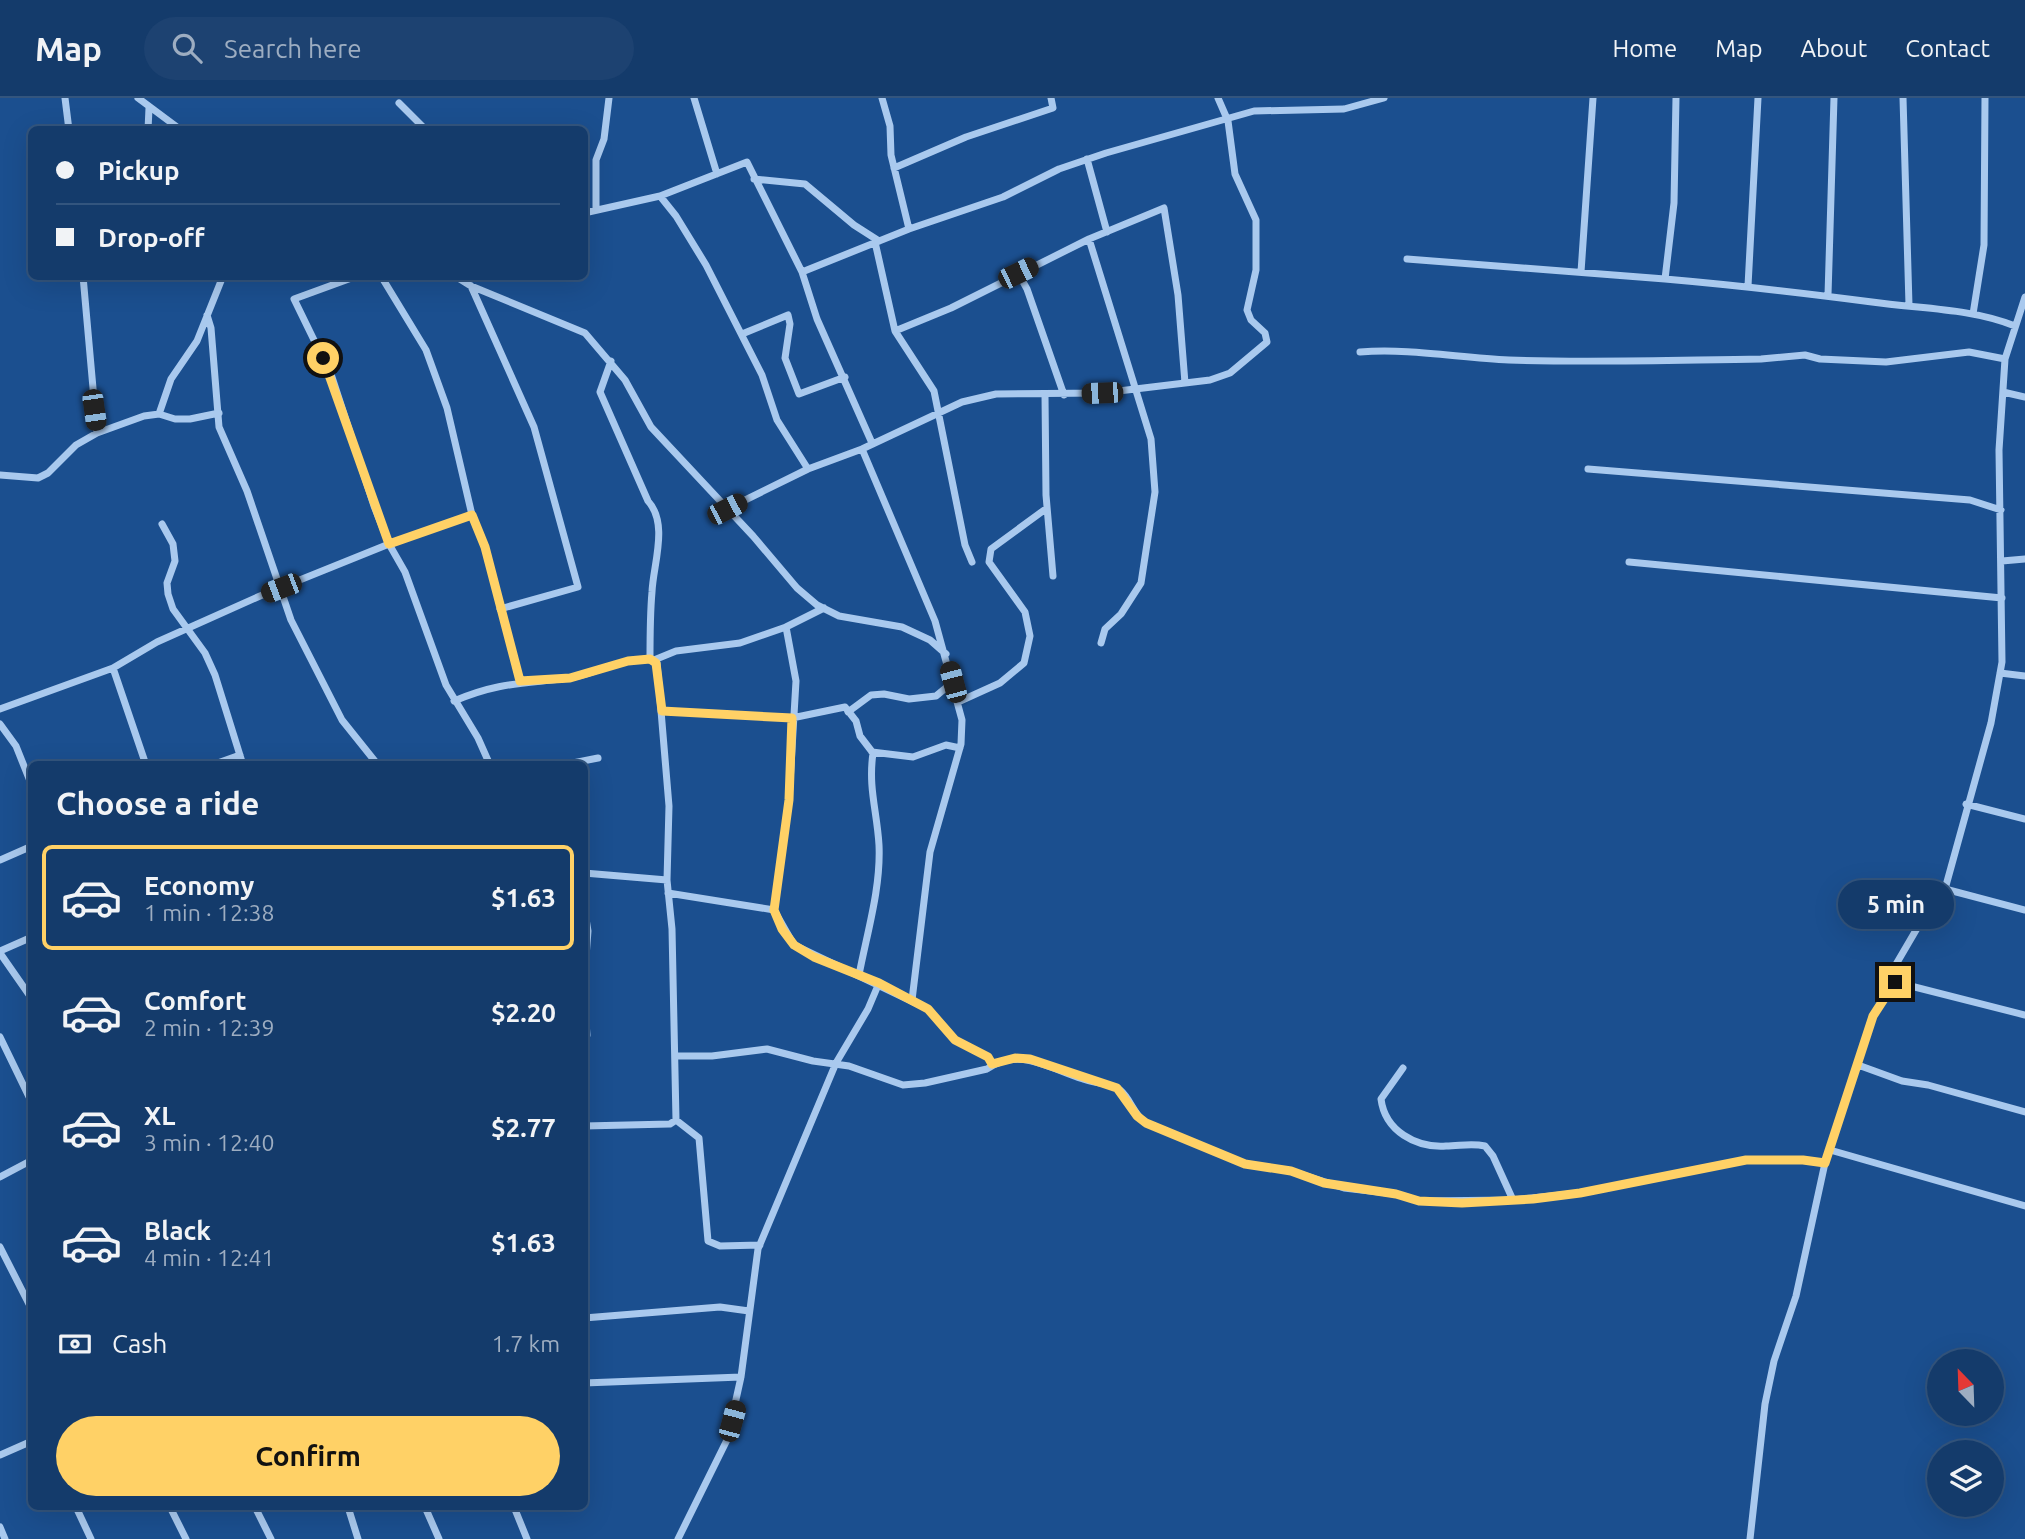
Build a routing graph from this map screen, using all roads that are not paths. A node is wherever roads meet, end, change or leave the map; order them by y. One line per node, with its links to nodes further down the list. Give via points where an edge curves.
1 (65, 98): 18 (street)
2 (138, 98): 16 (street)
3 (609, 98): 27 (street, via 604,139 596,160)
4 (694, 98): 24 (street)
5 (882, 98): 23 (street)
6 (1051, 98): 23 (street, via 1053,108)
7 (1218, 98): 17 (street)
8 (1384, 98): 17 (street, via 1344,109 1254,111)
9 (1593, 98): 35 (street)
10 (1676, 98): 37 (street, via 1674,203)
11 (1758, 98): 44 (street)
12 (1834, 98): 45 (street)
13 (1903, 98): 47 (street)
14 (1985, 98): 48 (street, via 1984,245)
15 (399, 103): 21 (street)
16 (149, 108): 19 (street); 20 (street)
17 (1228, 121): 22 (street); 57 (street, via 1235,174 1256,220 1256,270 1247,310 1267,342 1230,373)
18 (68, 126)
19 (148, 126)
20 (175, 126)
21 (422, 126)
22 (1087, 159): 29 (street, via 1003,197); 30 (street)
23 (894, 168): 29 (street)
24 (717, 174): 25 (street, via 747,162); 26 (street)
25 (754, 179): 32 (street, via 805,184); 34 (street)
26 (660, 196): 27 (street); 52 (street, via 692,240)
27 (596, 210): 28 (street)
28 (588, 212)
29 (909, 229): 32 (street)
30 (1107, 232): 31 (street); 57 (street, via 1164,208 1178,295)
31 (1089, 239): 36 (street); 58 (street)
32 (877, 242): 34 (street); 51 (street)
33 (1408, 258): 35 (street)
34 (802, 272): 56 (street, via 817,319)
35 (1581, 272): 37 (street)
36 (1018, 273): 51 (street); 61 (street)
37 (1664, 279): 44 (street)
38 (83, 280): 66 (street)
39 (221, 280): 49 (street)
40 (346, 280): 77 (street, via 295,299 332,377)
41 (383, 280): 75 (street, via 426,350 447,408)
42 (461, 280): 43 (street)
43 (471, 286): 55 (street, via 585,333); 86 (street, via 534,427 579,587)
44 (1748, 286): 45 (street)
45 (1828, 295): 47 (street)
46 (2025, 297): 50 (street)
47 (1909, 305): 48 (street)
48 (1973, 314): 50 (street)
49 (207, 315): 63 (street); 64 (street, via 197,341 171,379)
50 (2015, 326): 54 (street)
51 (895, 331): 65 (street, via 934,391)
52 (742, 334): 56 (street, via 788,315 785,358 799,394); 69 (street, via 777,420)
53 (1360, 352): 54 (street, via 1550,361 1805,355 1886,362 1969,352)
54 (2006, 359): 59 (street)
55 (611, 361): 73 (street, via 651,427); 91 (street, via 600,392 654,508 658,556 652,586)
56 (845, 377): 67 (street)
57 (1185, 383): 58 (street)
58 (1135, 388): 61 (street); 89 (street, via 1151,439 1155,492 1141,583 1105,629)
59 (2003, 392): 62 (street); 74 (street)
60 (1045, 395): 61 (street); 65 (street, via 978,397); 72 (street)
61 (1064, 395)
62 (2025, 397)
63 (219, 413): 64 (street, via 190,419); 83 (street, via 219,427)
64 (159, 414): 66 (street)
65 (939, 415): 67 (street); 80 (street)
66 (97, 433): 71 (street, via 38,478)
67 (872, 443): 68 (street)
68 (862, 449): 69 (street); 90 (street)
69 (808, 469): 73 (street)
70 (1588, 469): 74 (street, via 1970,500)
71 (0, 475)
72 (1047, 508): 82 (street); 98 (street, via 991,549 989,562 1025,612 1030,636 1024,663 1000,683)
73 (727, 509): 85 (street, via 797,588)
74 (2001, 510): 79 (street)
75 (472, 515): 77 (street); 86 (street)
76 (162, 524): 88 (street, via 173,544 175,561 167,594)
77 (389, 544): 83 (street); 97 (street, via 405,572)
78 (2025, 559): 79 (street)
79 (2002, 561): 84 (street)
80 (972, 562)
81 (1629, 562): 84 (street)
82 (1053, 576)
83 (281, 588): 88 (street); 111 (street, via 312,666 342,720)
84 (2002, 598): 93 (street)
85 (824, 608): 87 (street); 90 (street, via 839,616 902,627 930,640)
86 (500, 609): 95 (street)
87 (786, 627): 91 (street, via 740,643 676,651); 102 (street, via 796,681)
88 (187, 629): 92 (street); 106 (street, via 215,675)
89 (1101, 643)
90 (946, 654): 96 (street)
91 (652, 660): 95 (street, via 628,661 570,678); 100 (street)
92 (113, 668): 99 (street); 108 (street)
93 (2000, 673): 94 (street); 115 (street, via 1991,723)
94 (2025, 676)
95 (520, 681): 97 (street)
96 (953, 682): 98 (street); 101 (street, via 936,696 871,695)
97 (454, 701): 112 (street)
98 (958, 702): 104 (street)
99 (0, 709)
100 (662, 711): 102 (street); 120 (street, via 669,806)
101 (848, 712): 102 (street, via 845,707); 105 (street)
102 (792, 718): 123 (street, via 789,800)
103 (0, 724): 114 (street, via 16,746)
104 (960, 748): 105 (street, via 946,745 913,757); 131 (street, via 930,852)
105 (873, 753): 127 (street, via 869,781 878,858)
106 (240, 755): 109 (street); 110 (street)
107 (598, 758): 113 (street)
108 (145, 761)
109 (223, 761)
110 (242, 761)
111 (375, 761)
112 (488, 761)
113 (584, 761)
114 (28, 776)
115 (1966, 804): 116 (street); 121 (street)
116 (2025, 819)
117 (28, 848): 118 (street)
118 (0, 860)
119 (588, 873): 120 (street)
120 (667, 880): 122 (street)
121 (1945, 889): 124 (street); 128 (street, via 1936,896 1895,966)
122 (668, 893): 123 (street); 134 (street)
123 (774, 910): 127 (street, via 794,945)
124 (2025, 910)
125 (28, 939): 126 (street)
126 (0, 952): 130 (street)
127 (859, 975): 129 (street)
128 (1895, 982): 132 (street); 137 (street, via 1873,1016)
129 (879, 983): 131 (street); 135 (street)
130 (28, 993)
131 (912, 1000): 136 (street, via 928,1009 955,1040 988,1057)
132 (2025, 1015)
133 (0, 1037): 139 (street)
134 (676, 1056): 135 (street, via 767,1049); 141 (street)
135 (836, 1063): 136 (street, via 903,1085 987,1069); 149 (street)
136 (992, 1064): 147 (street, via 1030,1059 1117,1088 1146,1123 1245,1164 1419,1201)
137 (1858, 1065): 140 (street, via 1902,1082); 143 (street)
138 (1403, 1068): 147 (street, via 1381,1099 1382,1110 1398,1131 1432,1145 1485,1146)
139 (28, 1095)
140 (2025, 1112)
141 (676, 1120): 142 (street, via 670,1124); 149 (street, via 699,1138 708,1241 720,1246)
142 (588, 1126)
143 (1829, 1150): 145 (street); 148 (street)
144 (28, 1162): 146 (street)
145 (1825, 1163): 147 (street, via 1746,1160 1580,1193); 173 (street, via 1796,1296 1774,1361)
146 (0, 1177)
147 (1513, 1200)
148 (2025, 1206)
149 (760, 1245): 152 (street)
150 (0, 1247): 151 (street)
151 (28, 1302)
152 (749, 1311): 153 (street, via 720,1307); 154 (street)
153 (588, 1318)
154 (741, 1377): 155 (street); 172 (street, via 727,1440)
155 (588, 1383)
156 (28, 1443): 157 (street)
157 (1, 1453)
158 (77, 1510): 166 (street)
159 (172, 1510): 167 (street)
160 (256, 1510): 168 (street)
161 (349, 1510): 169 (street)
162 (426, 1510): 170 (street)
163 (515, 1510): 171 (street)
164 (0, 1527): 165 (street)
165 (5, 1539)
166 (91, 1539)
167 (186, 1539)
168 (271, 1539)
169 (358, 1539)
170 (439, 1539)
171 (527, 1539)
172 (678, 1539)
173 (1750, 1539)

